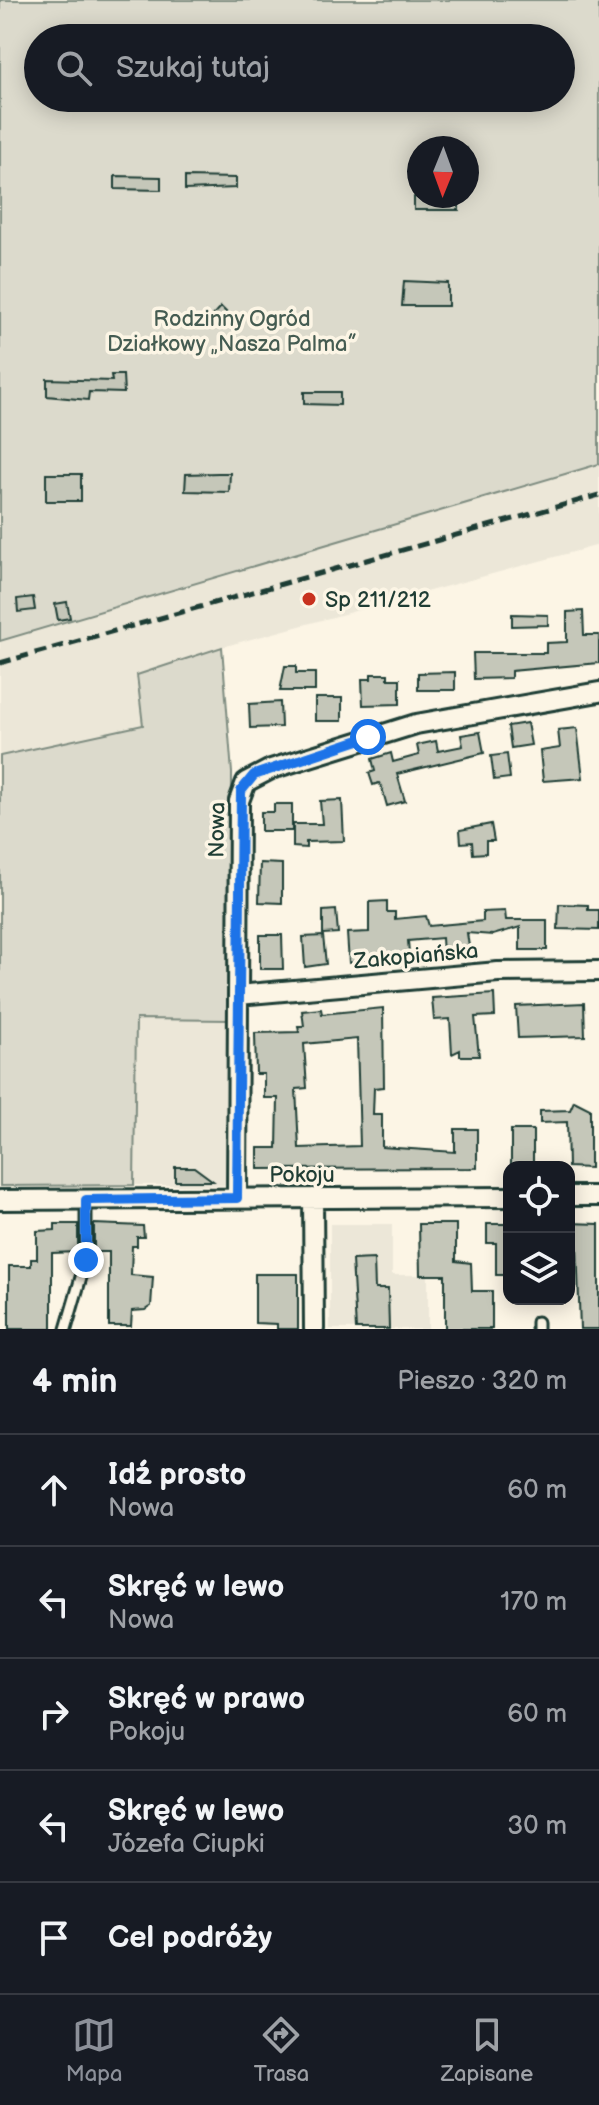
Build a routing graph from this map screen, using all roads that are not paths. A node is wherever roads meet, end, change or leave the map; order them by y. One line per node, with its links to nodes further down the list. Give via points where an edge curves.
1 (599, 692): 3 (street, Nowa, via 404,727 283,764 246,782 239,801)
2 (599, 971): 3 (street, Zakopiańska, via 433,977)
3 (238, 995): 7 (street, Nowa)
4 (575, 1196): 5 (street)
5 (599, 1196)
6 (503, 1197): 8 (street, Pokoju)
7 (237, 1198): 8 (street, Pokoju); 10 (street, Pokoju)
8 (313, 1198): 12 (street)
9 (0, 1200): 10 (street, Pokoju)
10 (86, 1200): 11 (lane, via 86,1260)
11 (66, 1325)
12 (314, 1329)

